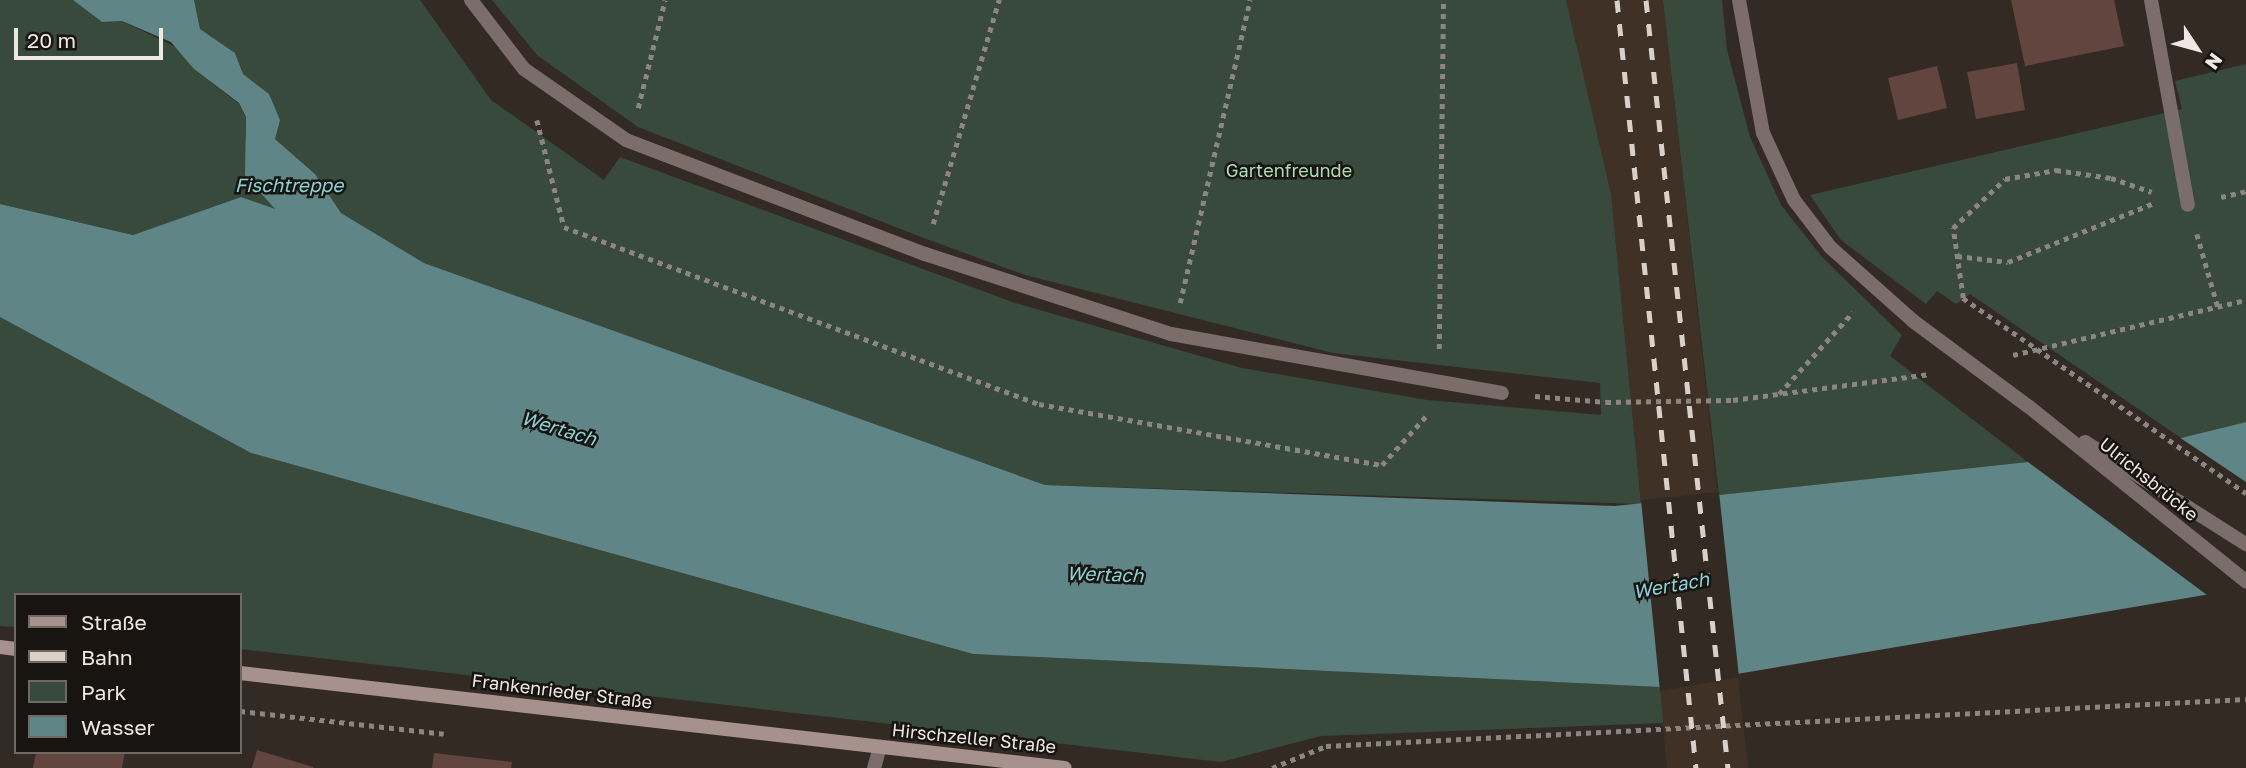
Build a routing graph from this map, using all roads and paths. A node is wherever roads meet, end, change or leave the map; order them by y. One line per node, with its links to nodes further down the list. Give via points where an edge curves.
1 (471, 0): 8 (street)
2 (665, 0): 9 (path)
3 (999, 0): 12 (path)
4 (1250, 0): 17 (path)
5 (1443, 0): 20 (path)
6 (1739, 0): 14 (street, Ulrichsbrücke, via 1763,133 1794,200 1830,247)
7 (2151, 0): 11 (street)
8 (524, 68): 9 (street); 21 (path, via 564,227 1040,404 1382,465)
9 (626, 140): 12 (street)
10 (2168, 197): 11 (path); 13 (path, via 2008,262); 13 (path, via 2111,178 2056,170 2005,179 1953,228)
11 (2189, 205): 16 (path)
12 (925, 254): 17 (street)
13 (1956, 256): 25 (path, bridge, via 1963,298)
14 (1875, 287): 23 (path); 24 (street, Ulrichsbrücke, bridge, via 1913,321)
15 (2246, 300): 16 (path)
16 (2218, 307): 18 (path)
17 (1171, 334): 20 (street)
18 (2007, 356)
19 (1940, 372): 23 (path)
20 (1436, 384): 21 (street)
21 (1452, 388): 22 (street)
22 (1502, 393): 23 (path, via 1606,401)
23 (1779, 395)
24 (2028, 406): 26 (street, Ulrichsbrücke); 27 (street, Ulrichsbrücke)
25 (2246, 493)
26 (2246, 544)
27 (2246, 581)
28 (242, 673): 30 (street, Frankenrieder Straße)
29 (2246, 699): 33 (path, via 1326,746)
30 (880, 747): 31 (street); 32 (street, Hirschzeller Straße)
31 (874, 768)
32 (1065, 768)
33 (1272, 768)

